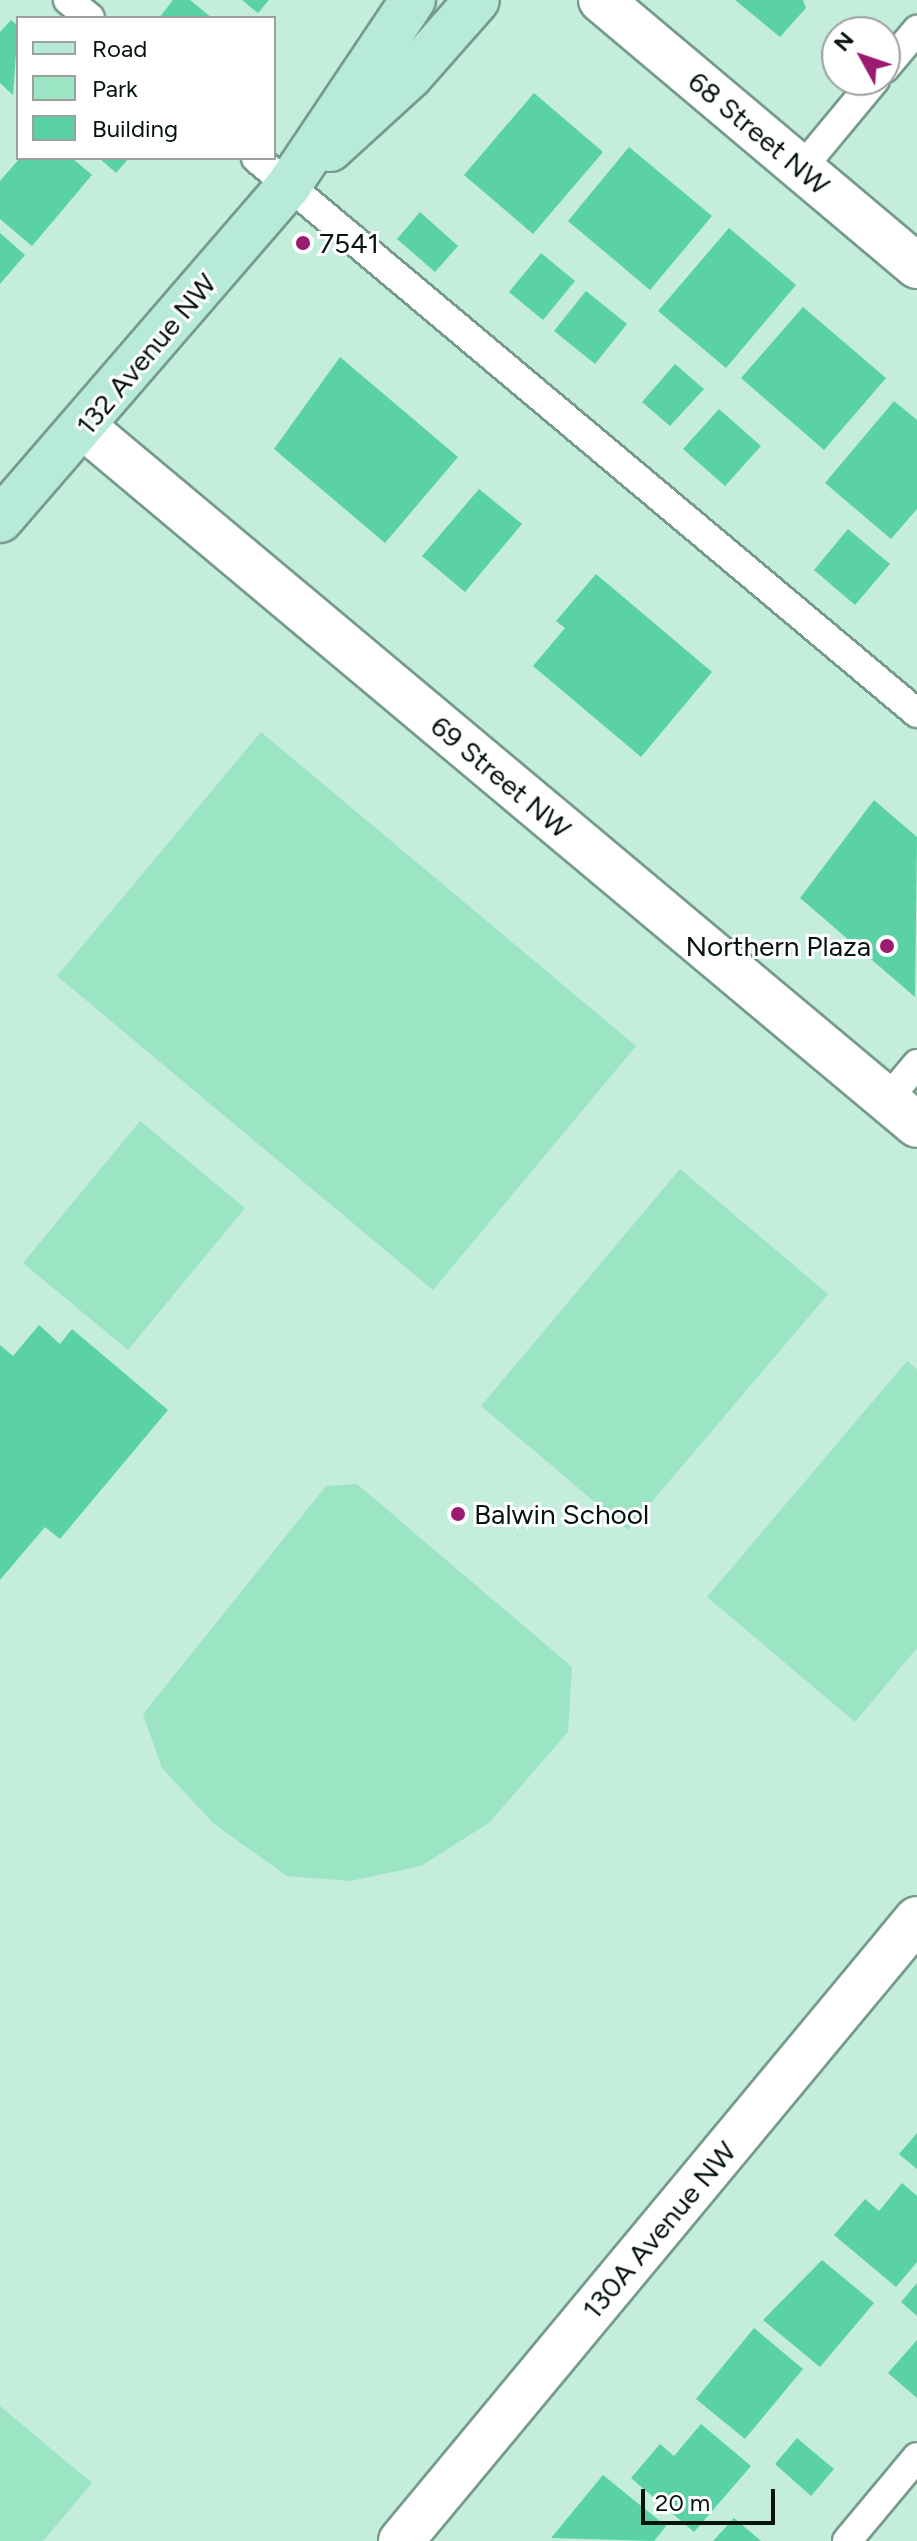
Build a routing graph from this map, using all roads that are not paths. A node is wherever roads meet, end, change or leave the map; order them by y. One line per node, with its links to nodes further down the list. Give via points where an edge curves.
1 (68, 0): 5 (lane)
2 (413, 0): 11 (street, 132 Avenue NW)
3 (477, 0): 11 (street, 132 Avenue NW, via 410,76)
4 (601, 0): 10 (street, 68 Street NW)
5 (88, 16)
6 (917, 30): 7 (lane)
7 (901, 49)
8 (862, 96): 10 (lane)
9 (258, 160): 11 (lane)
10 (801, 169): 12 (street, 68 Street NW)
11 (289, 185): 13 (street, 132 Avenue NW); 15 (lane)
12 (917, 266)
13 (85, 428): 14 (street, 132 Avenue NW); 17 (street, 69 Street NW)
14 (0, 520)
15 (917, 713)
16 (917, 1064): 17 (lane)
17 (902, 1112)
18 (917, 1919): 20 (street, 130A Avenue NW)
19 (917, 2457): 21 (lane)
20 (401, 2541)
21 (847, 2541)

